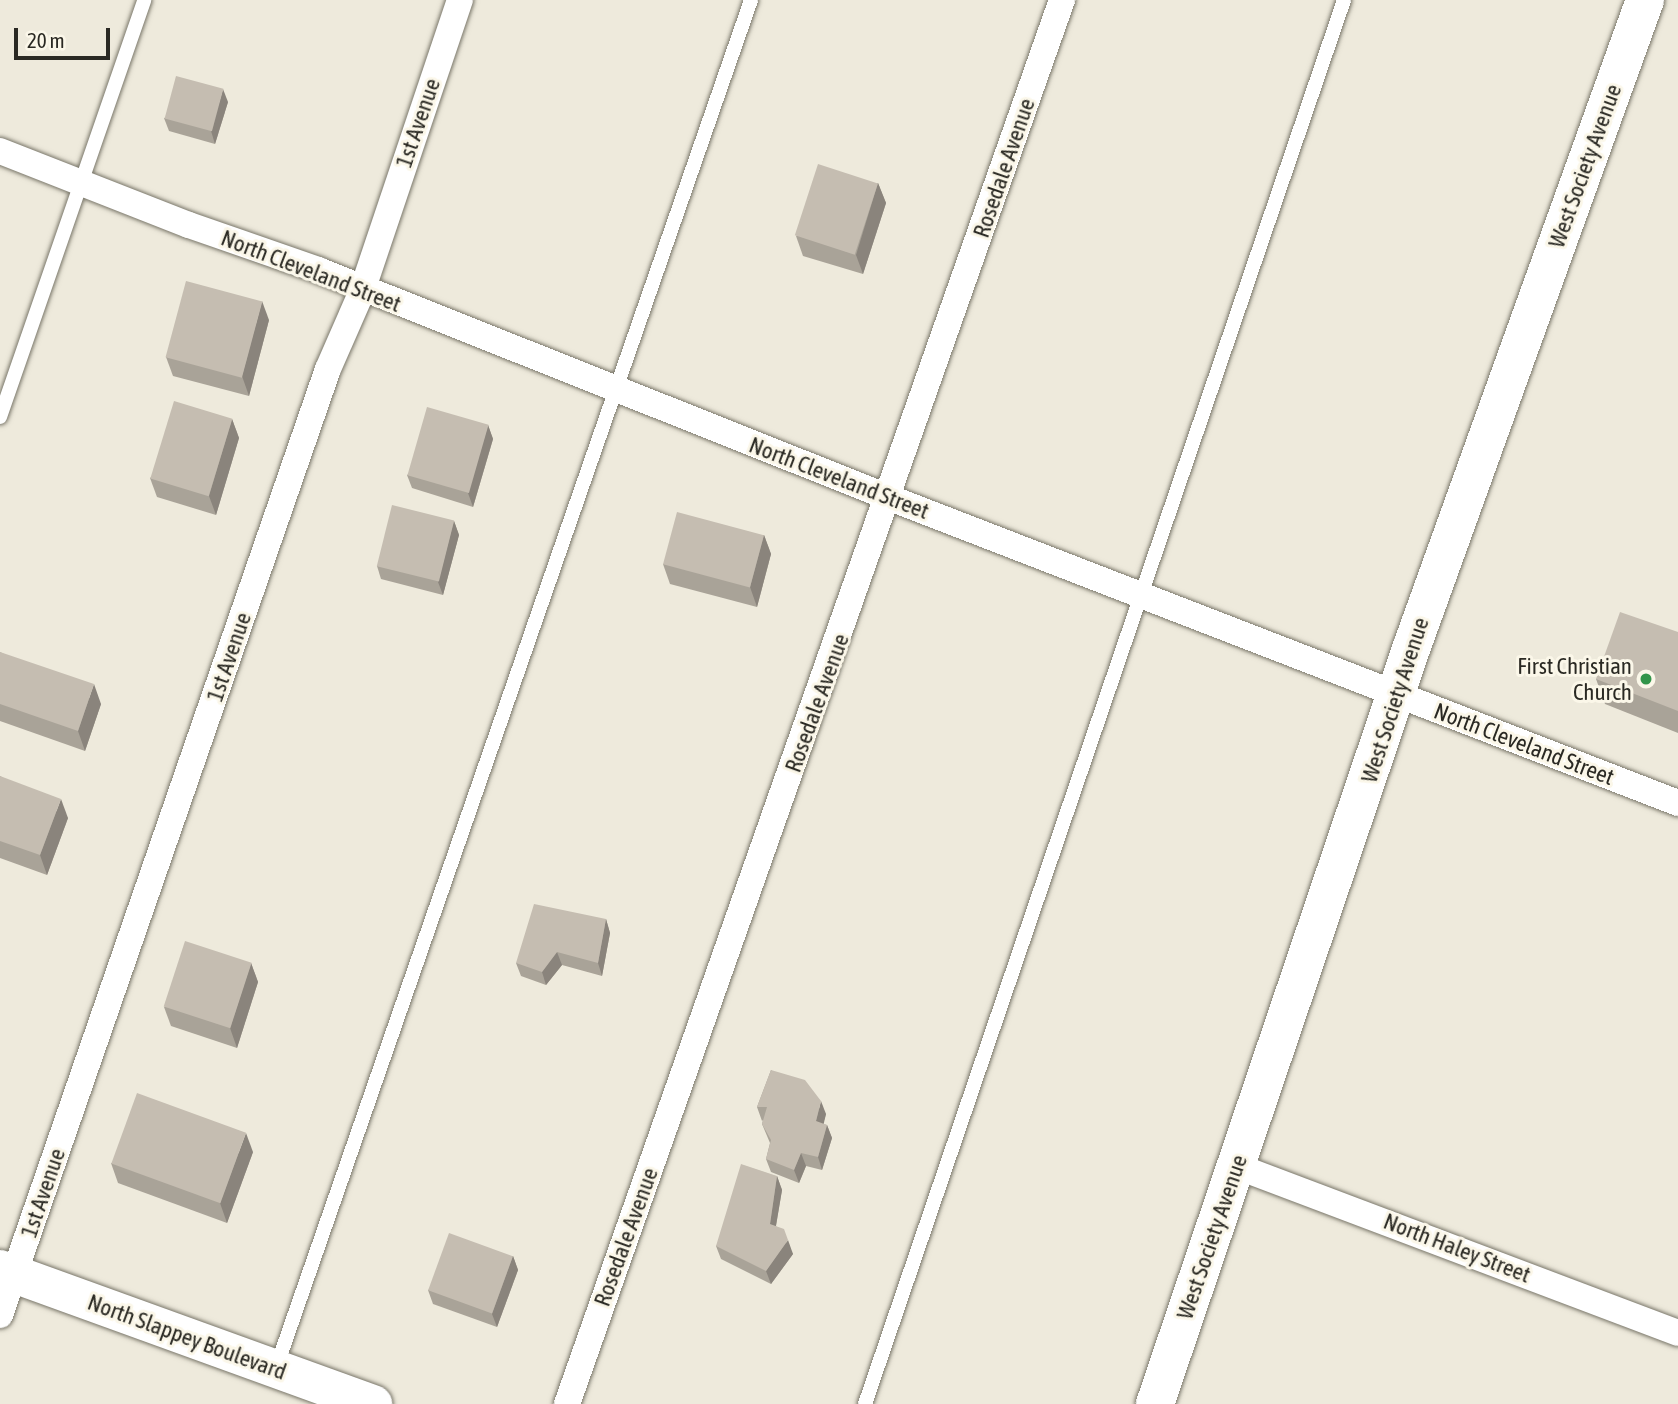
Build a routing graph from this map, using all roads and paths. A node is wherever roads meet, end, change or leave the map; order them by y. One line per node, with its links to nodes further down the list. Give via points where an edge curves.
1 (144, 0): 8 (lane)
2 (460, 0): 9 (street, 1st Avenue)
3 (751, 0): 10 (lane)
4 (1062, 0): 12 (street, Rosedale Avenue)
5 (1343, 0): 13 (lane)
6 (1645, 0): 14 (street, West Society Avenue)
7 (0, 152): 8 (street, North Cleveland Street)
8 (80, 183): 9 (street, North Cleveland Street, via 318,270); 11 (lane)
9 (362, 291): 10 (street, North Cleveland Street); 17 (street, 1st Avenue, via 328,369)
10 (615, 390): 12 (street, North Cleveland Street); 20 (lane)
11 (0, 417)
12 (890, 498): 13 (street, North Cleveland Street); 22 (street, Rosedale Avenue)
13 (1138, 594): 14 (street, North Cleveland Street); 23 (lane)
14 (1398, 696): 15 (street, North Cleveland Street); 16 (street, West Society Avenue)
15 (1678, 803)
16 (1236, 1166): 19 (street, North Haley Street); 24 (street, West Society Avenue)
17 (7, 1272): 18 (street, 1st Avenue); 20 (street, North Slappey Boulevard)
18 (0, 1315)
19 (1678, 1333)
20 (276, 1369): 21 (street, North Slappey Boulevard)
21 (373, 1404)
22 (567, 1404)
23 (865, 1404)
24 (1155, 1404)

